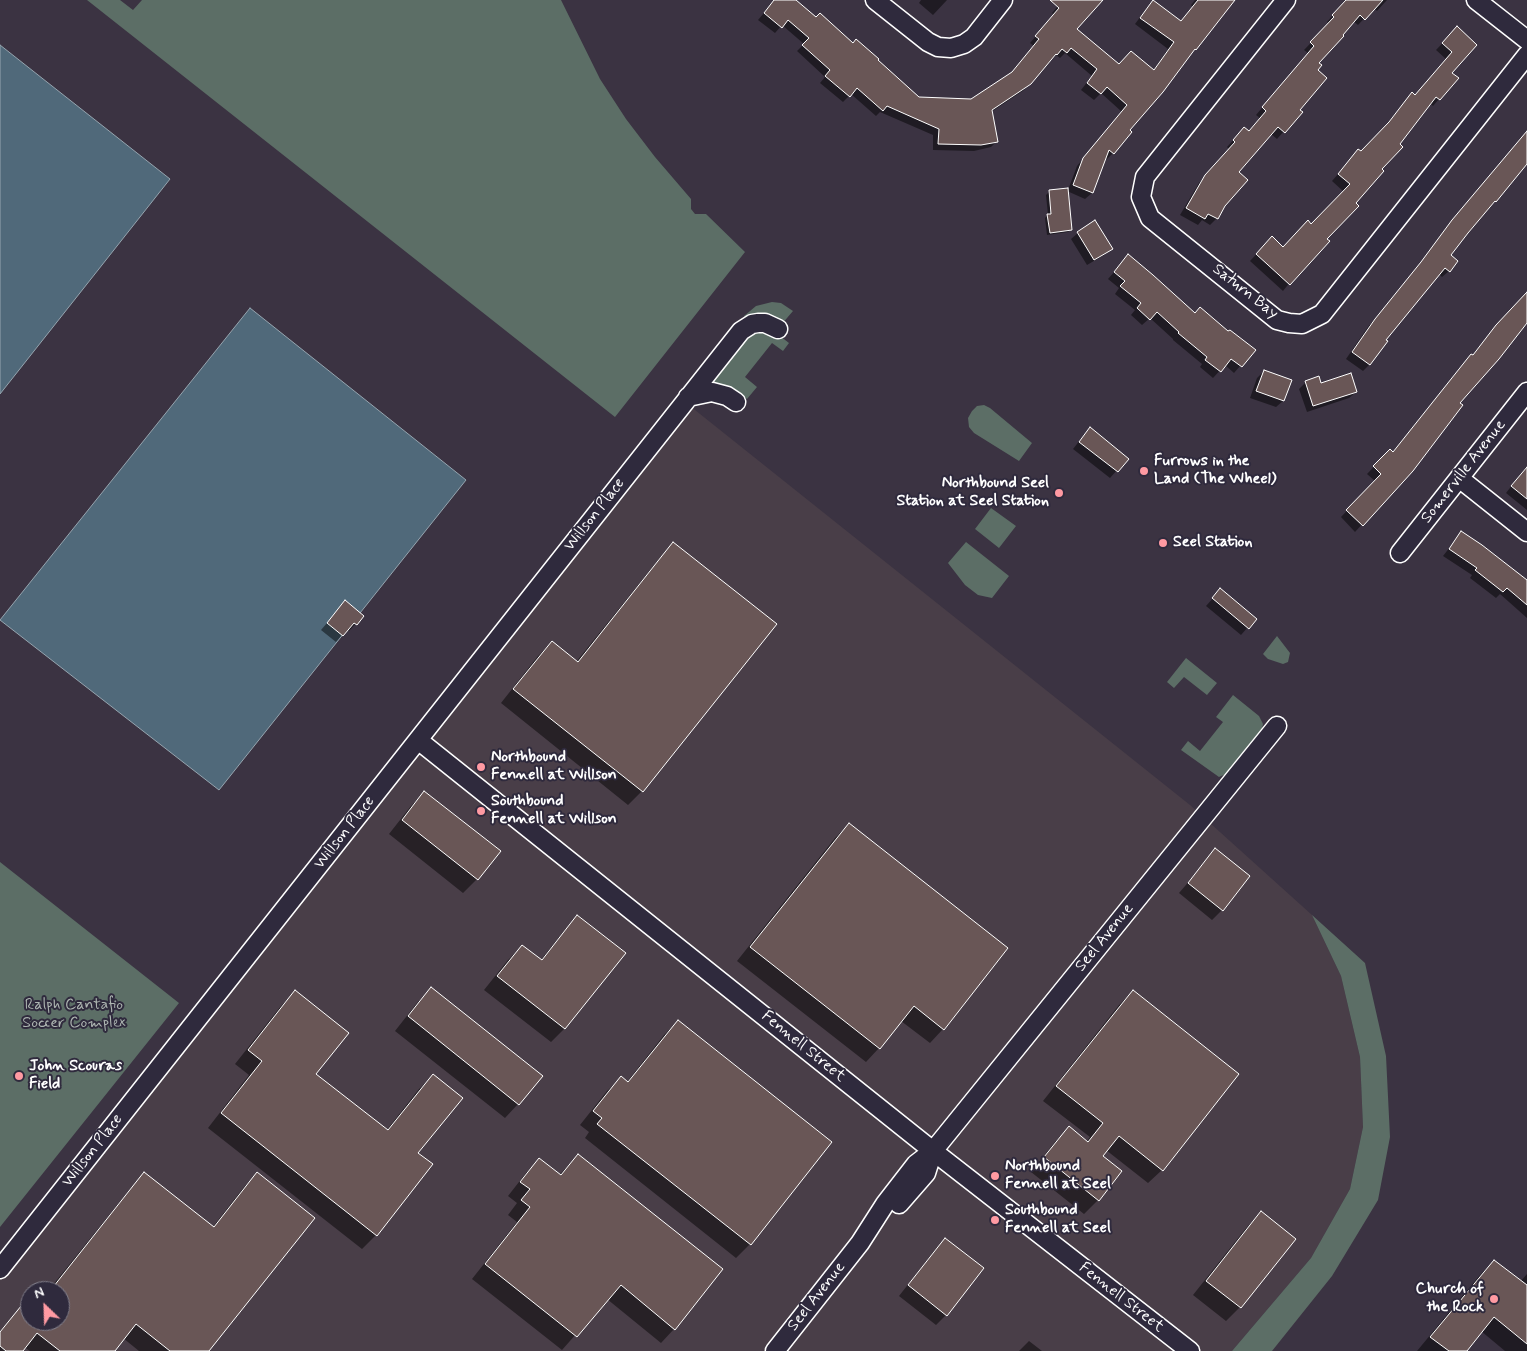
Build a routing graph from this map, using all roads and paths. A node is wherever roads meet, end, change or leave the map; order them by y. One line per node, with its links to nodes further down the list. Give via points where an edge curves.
1 (875, 0): 2 (street, via 928,42 951,48 974,37)
2 (1003, 0)
3 (1286, 0): 6 (street, Saturn Bay, via 1145,177 1141,197 1150,218 1277,320 1289,323 1302,324 1322,314)
4 (1476, 0): 5 (street)
5 (1527, 40)
6 (1527, 55)
7 (778, 329): 9 (street, Willson Place, via 765,323 746,327)
8 (1527, 392): 11 (street, Somerville Avenue)
9 (688, 397): 10 (street, via 712,392); 15 (street, Willson Place)
10 (736, 402)
11 (1459, 478): 12 (street); 13 (street, Somerville Avenue)
12 (1527, 532)
13 (1400, 553)
14 (1278, 726): 16 (street, Seel Avenue)
15 (418, 740): 16 (street, Fennell Street); 17 (street, Willson Place)
16 (933, 1151): 18 (street, Seel Avenue, via 916,1164 860,1243); 19 (street, Fennell Street)
17 (0, 1270)
18 (775, 1351)
19 (1190, 1351)

